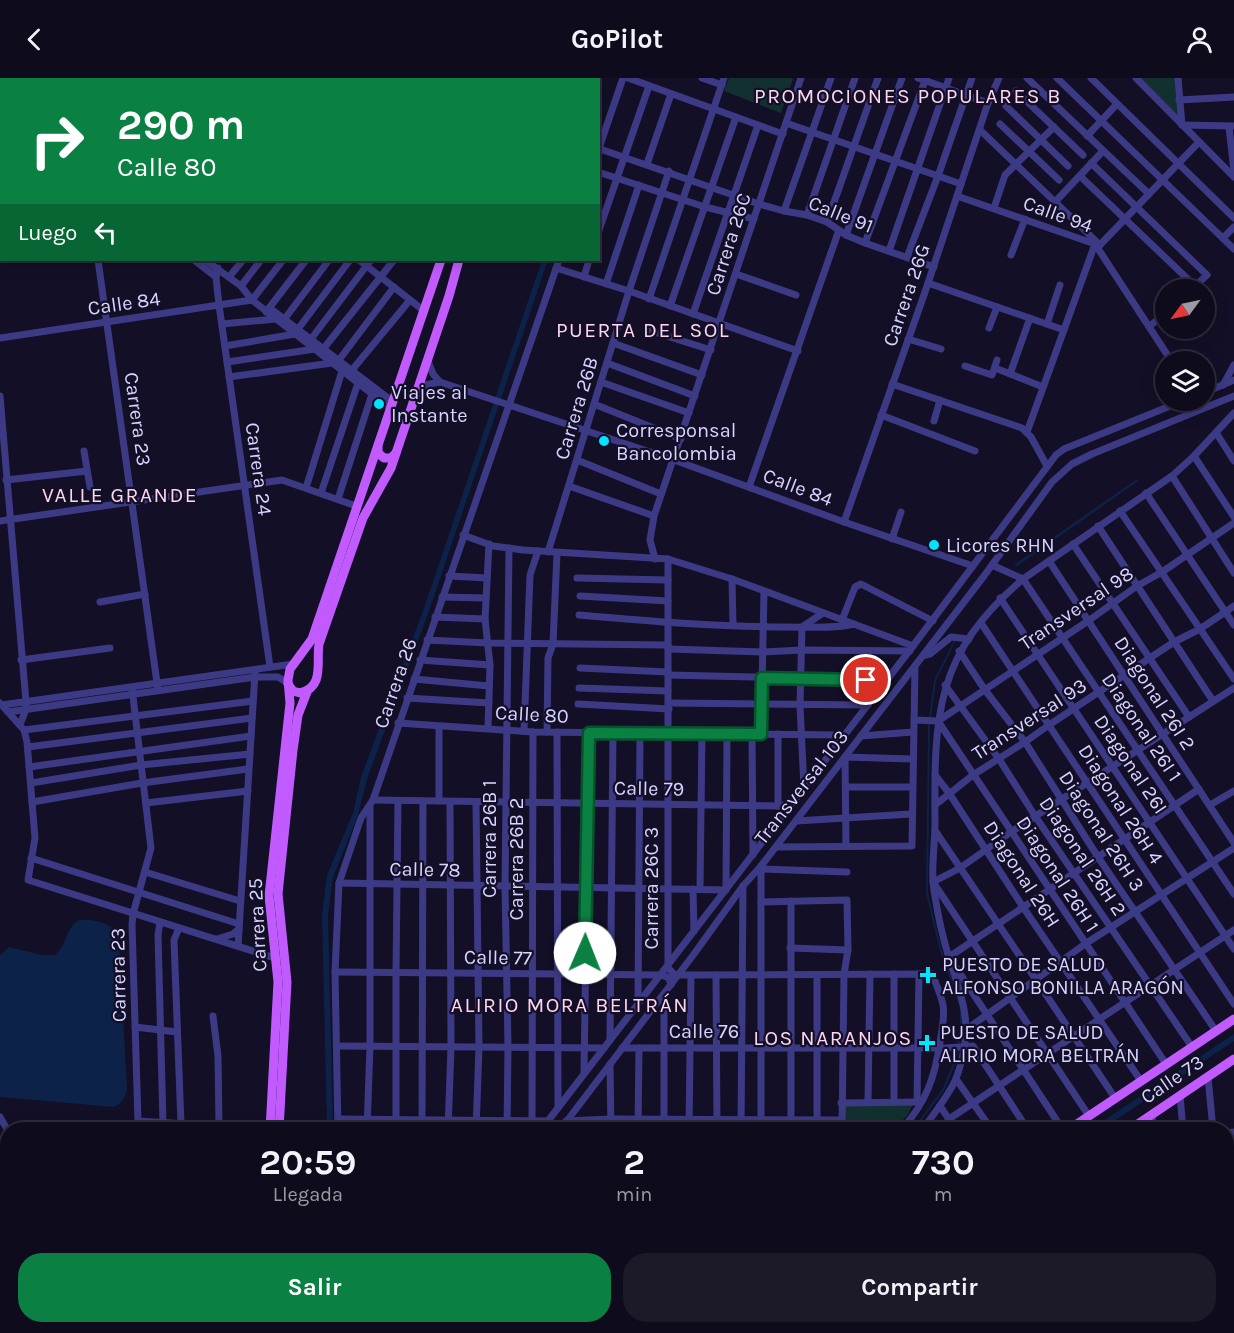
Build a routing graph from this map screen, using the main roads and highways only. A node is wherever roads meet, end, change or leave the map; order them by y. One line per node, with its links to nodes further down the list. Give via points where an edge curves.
1 (441, 261): 3 (main road)
2 (459, 261): 4 (main road)
3 (430, 291): 4 (main road, via 433,285 441,283 448,288); 5 (main road)
4 (449, 296): 6 (main road)
5 (378, 446): 6 (main road, via 378,453 384,458); 7 (main road, via 312,639)
6 (396, 453): 8 (main road, via 363,518)
7 (301, 654): 8 (main road, via 310,653); 9 (main road, via 292,664)
8 (317, 659): 10 (main road, via 318,676)
9 (288, 683): 10 (main road, via 295,692); 13 (main road, Carrera 25, via 290,703 269,896 278,982)
10 (306, 692): 14 (main road, Carrera 25, via 292,750 278,894 287,982)
11 (1234, 1019): 15 (main road, Calle 73)
12 (1234, 1059): 16 (main road, Calle 73)
13 (270, 1122)
14 (279, 1122)
15 (1080, 1122)
16 (1141, 1122)

